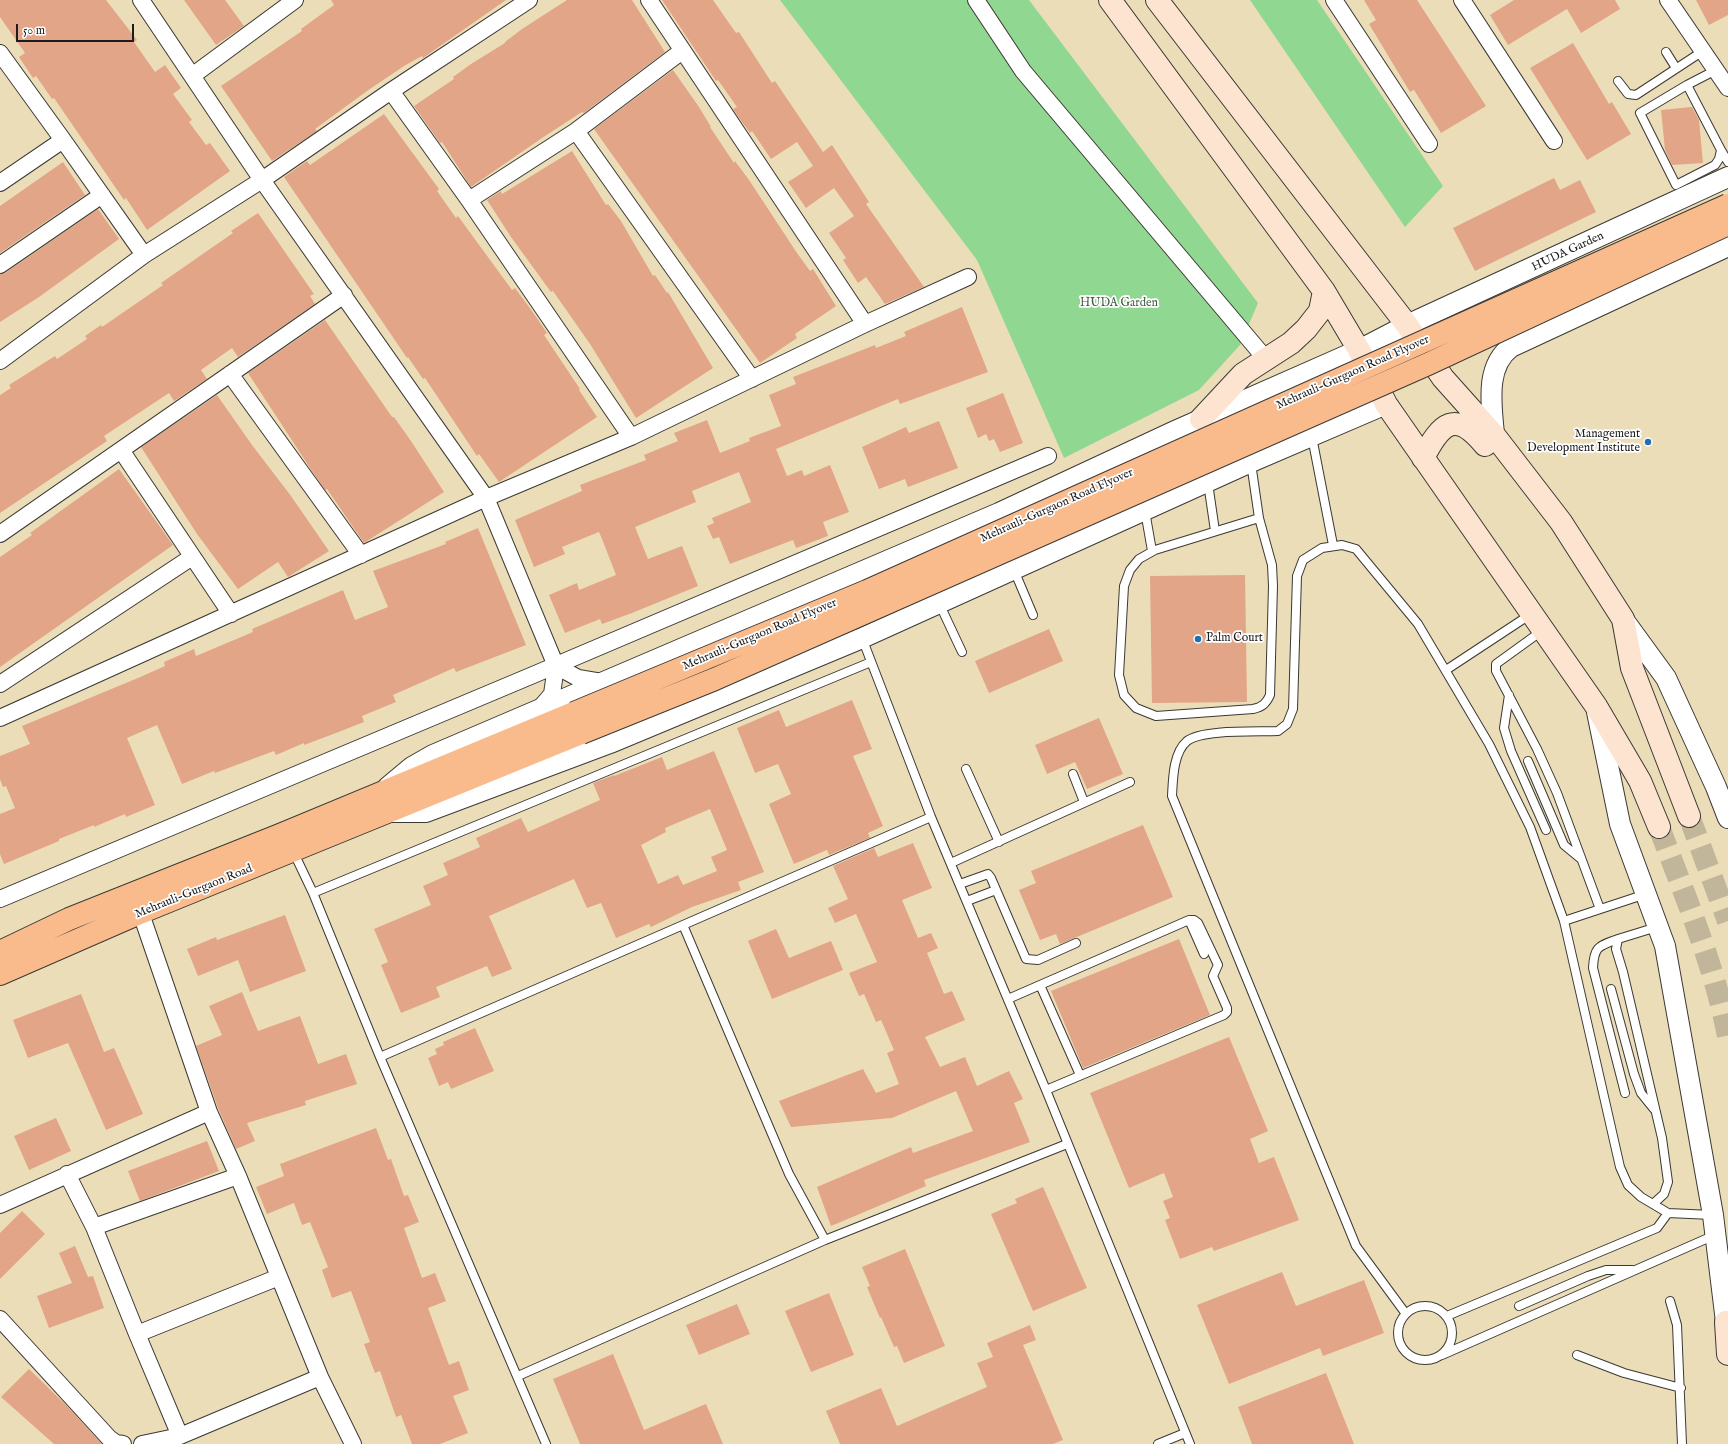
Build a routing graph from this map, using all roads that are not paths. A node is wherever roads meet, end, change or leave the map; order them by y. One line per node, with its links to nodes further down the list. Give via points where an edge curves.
1 (141, 0): 17 (street)
2 (295, 0): 17 (street)
3 (529, 0): 21 (street)
4 (649, 0): 11 (street)
5 (976, 0): 46 (street, via 1023,72)
6 (1110, 0): 40 (main road)
7 (1157, 0): 43 (main road)
8 (1334, 0): 25 (street)
9 (1462, 0): 24 (street)
10 (1668, 0): 12 (street)
11 (682, 51): 22 (street); 42 (street)
12 (1703, 51): 15 (lane); 16 (street)
13 (1666, 52): 15 (lane)
14 (0, 53): 23 (street)
15 (1676, 68): 18 (lane, via 1636,95 1628,94)
16 (1716, 70): 19 (lane); 20 (street)
17 (192, 76): 29 (street)
18 (1618, 81)
19 (1687, 85): 26 (lane); 26 (lane, via 1640,113 1676,185 1715,165)
20 (1728, 88)
21 (391, 91): 29 (street); 32 (street)
22 (576, 131): 32 (street); 49 (street)
23 (63, 140): 30 (street); 31 (street)
24 (1554, 141)
25 (1429, 144)
26 (1721, 150): 27 (lane)
27 (1728, 162)
28 (1728, 177): 39 (street, HUDA Garden)
29 (262, 180): 36 (street); 41 (street)
30 (0, 183)
31 (102, 195): 36 (street); 37 (street)
32 (469, 200): 54 (street)
33 (1728, 204): 92 (main road, Mehrauli-Gurgaon Road Flyover, bridge, via 874,588 574,713)
34 (1728, 224): 92 (main road, Mehrauli-Gurgaon Road Flyover, bridge, via 1407,373 715,679 581,733)
35 (1728, 246): 44 (street)
36 (144, 255): 47 (street)
37 (0, 265)
38 (968, 277): 42 (street)
39 (1504, 281): 43 (street, HUDA Garden); 44 (street)
40 (1324, 291): 45 (main road); 46 (main road, via 1320,311 1306,329 1291,343)
41 (344, 295): 48 (street); 61 (street)
42 (865, 324): 49 (street)
43 (1407, 325): 45 (street, HUDA Garden); 53 (main road, via 1443,378)
44 (1533, 337): 53 (street, via 1504,352 1496,368 1491,391)
45 (1359, 350): 50 (street, HUDA Garden); 51 (main road)
46 (1265, 358): 52 (main road, via 1243,374)
47 (0, 361)
48 (230, 374): 56 (street); 69 (street)
49 (752, 378): 54 (street)
50 (1269, 390): 52 (street, HUDA Garden); 55 (street)
51 (1386, 404): 55 (street); 58 (main road)
52 (1201, 420): 82 (street, HUDA Garden, via 999,513)
53 (1494, 436): 64 (main road)
54 (631, 437): 61 (street)
55 (1303, 440): 59 (street); 67 (lane)
56 (121, 450): 66 (street); 70 (street)
57 (1048, 456): 80 (street)
58 (1422, 458): 64 (main road, via 1437,433 1446,426 1465,426 1474,432 1521,487); 76 (main road)
59 (1251, 462): 60 (street); 63 (lane)
60 (1208, 481): 62 (street); 65 (lane)
61 (486, 498): 69 (street); 80 (street)
62 (1145, 510): 68 (lane); 71 (street)
63 (1259, 518): 65 (lane); 68 (lane, via 1272,565 1273,586 1270,695 1262,707 1156,716 1136,708 1124,695 1119,675 1124,586 1130,570 1139,559)
64 (1560, 522): 75 (main road)
65 (1215, 531): 68 (lane)
66 (0, 534)
67 (1333, 545): 81 (lane, via 1356,549 1418,624); 143 (lane, via 1322,548 1303,560 1297,576 1293,709 1287,724 1278,731 1203,734 1187,741 1179,753 1173,773 1172,796 1356,1246)
68 (1152, 551)
69 (361, 555): 73 (street)
70 (192, 557): 73 (street); 83 (street)
71 (1013, 569): 72 (street); 74 (lane)
72 (939, 603): 77 (street); 78 (lane)
73 (230, 614): 87 (street)
74 (1033, 615)
75 (1623, 619): 95 (main road, via 1632,668); 96 (street, via 1666,678)
76 (1537, 622): 81 (lane); 84 (lane, via 1496,664 1496,671); 85 (main road)
77 (862, 638): 79 (lane); 92 (street, via 610,743 433,810 417,813)
78 (962, 652)
79 (871, 662): 94 (lane); 105 (lane)
80 (556, 666): 82 (street, via 578,678); 86 (street, via 552,694); 107 (street)
81 (1446, 670): 112 (lane, via 1489,744 1530,827)
82 (602, 682): 86 (street, HUDA Garden)
83 (0, 684)
84 (1509, 695): 98 (lane, via 1504,728 1511,751); 101 (lane, via 1537,749)
85 (1596, 706): 97 (main road, via 1640,781); 106 (street, via 1620,824)
86 (540, 708): 92 (street, HUDA Garden, via 423,760)
87 (0, 718)
88 (1528, 761): 101 (lane, via 1564,845)
89 (966, 768): 99 (lane)
90 (1073, 774): 93 (lane)
91 (1130, 782): 93 (lane)
92 (385, 802): 100 (main road, Mehrauli-Gurgaon Road); 109 (main road, Mehrauli-Gurgaon Road)
93 (1084, 802): 99 (lane)
94 (931, 816): 102 (lane); 113 (lane)
95 (1688, 816)
96 (1728, 818)
97 (1659, 827)
98 (1546, 830)
99 (999, 842): 102 (lane)
100 (293, 852): 105 (lane); 109 (main road, Mehrauli-Gurgaon Road)
101 (1581, 858): 110 (lane)
102 (951, 863): 103 (lane)
103 (960, 884): 104 (lane, via 988,874); 108 (lane)
104 (996, 890): 108 (lane); 116 (lane, via 1026,958 1038,960)
105 (313, 893): 123 (lane)
106 (1646, 894): 110 (lane); 114 (street)
107 (0, 899)
108 (967, 901): 122 (lane)
109 (138, 903): 117 (main road, Mehrauli-Gurgaon Road, via 69,919); 119 (main road, Mehrauli-Gurgaon Road); 128 (street)
110 (1600, 909): 112 (lane)
111 (1189, 920): 118 (lane); 120 (lane); 124 (lane, via 1198,923 1218,965 1213,976 1227,1012)
112 (1564, 921): 132 (lane, via 1620,1167 1628,1185)
113 (683, 925): 123 (lane); 138 (lane, via 789,1174)
114 (1658, 927): 115 (lane); 135 (street, via 1665,946)
115 (1618, 939): 126 (lane, via 1600,946 1594,955 1593,968); 127 (lane, via 1616,949)
116 (1076, 943)
117 (0, 952)
118 (1204, 954)
119 (0, 974)
120 (1040, 985): 122 (lane); 124 (lane)
121 (1611, 989): 127 (lane, via 1641,1093)
122 (1008, 999): 125 (lane)
123 (380, 1057): 151 (lane)
124 (1080, 1075): 125 (lane)
125 (1046, 1090): 129 (lane)
126 (1625, 1093)
127 (1656, 1111): 132 (lane, via 1668,1182 1664,1194)
128 (209, 1112): 130 (street); 131 (street)
129 (1067, 1144): 138 (lane); 154 (lane)
130 (67, 1174): 133 (street); 136 (street)
131 (238, 1176): 136 (street); 140 (street)
132 (1653, 1204): 134 (lane)
133 (0, 1205)
134 (1668, 1213): 135 (lane); 144 (lane, via 1657,1228)
135 (1713, 1215): 137 (street)
136 (94, 1227): 147 (street)
137 (1715, 1235): 139 (lane); 146 (street)
138 (825, 1240): 151 (lane)
139 (1637, 1270): 142 (lane, via 1606,1270); 149 (lane)
140 (280, 1277): 147 (street); 152 (street)
141 (1670, 1301): 153 (lane, via 1677,1325)
142 (1519, 1306)
143 (1406, 1314): 144 (lane, via 1414,1308 1432,1306); 149 (lane, via 1398,1330 1399,1340 1409,1355 1426,1361)
144 (1447, 1316): 149 (lane, via 1453,1336)
145 (0, 1319): 156 (street, via 109,1438)
146 (1727, 1324): 148 (main road)
147 (137, 1334): 155 (street)
148 (1728, 1354)
149 (1442, 1355)
150 (1577, 1355): 153 (lane, via 1624,1373)
151 (518, 1376): 159 (lane)
152 (320, 1377): 155 (street); 158 (street)
153 (1681, 1388): 162 (lane)
154 (1185, 1433): 160 (lane); 161 (lane)
155 (180, 1436): 157 (street)
156 (123, 1444)
157 (142, 1444)
158 (353, 1444)
159 (546, 1444)
160 (1158, 1444)
161 (1190, 1444)
162 (1682, 1444)

